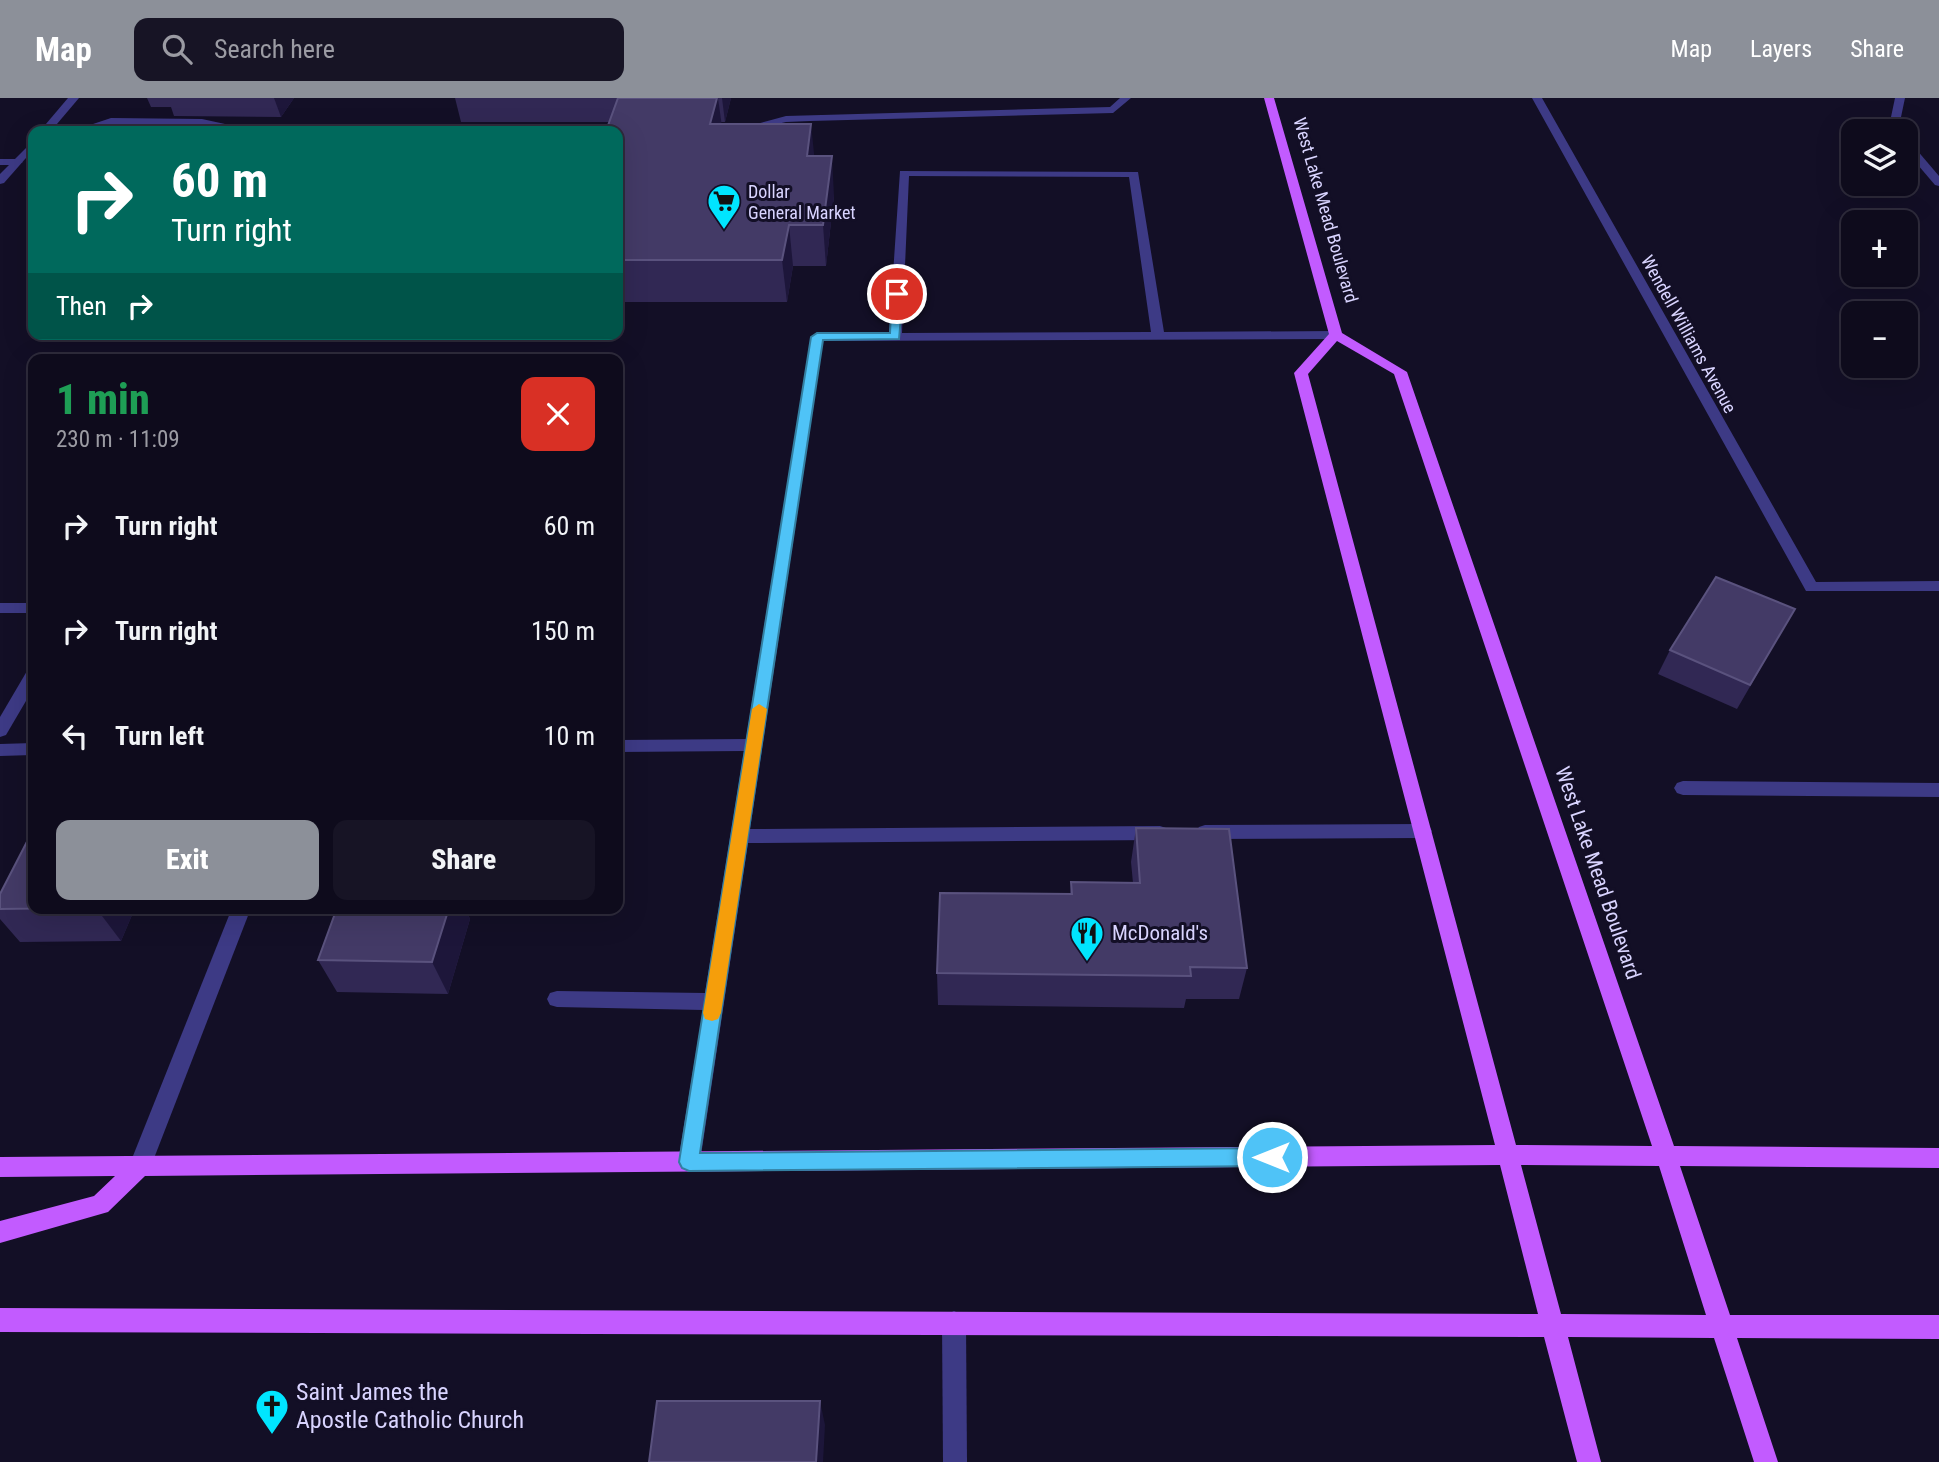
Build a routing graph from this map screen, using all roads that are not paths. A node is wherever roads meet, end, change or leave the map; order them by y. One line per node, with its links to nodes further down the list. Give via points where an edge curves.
1 (74, 98): 7 (street)
2 (1126, 98): 12 (street, via 1113,110 786,119)
3 (1269, 98): 19 (main road, West Lake Mead Boulevard)
4 (1537, 98): 22 (street, Wendell Williams Avenue, via 1811,587)
5 (1900, 98): 6 (street)
6 (1897, 119)
7 (50, 126)
8 (103, 126): 9 (street, via 111,121)
9 (220, 126)
10 (623, 128): 11 (street)
11 (644, 128)
12 (740, 128)
13 (28, 150): 16 (street)
14 (1918, 158): 18 (street)
15 (0, 162): 16 (street)
16 (17, 162): 17 (street)
17 (0, 181)
18 (1939, 183)
19 (1336, 335): 20 (street); 33 (main road, West Lake Mead Boulevard, via 1301,373); 39 (main road, West Lake Mead Boulevard, via 1400,372)
20 (1158, 336): 21 (street); 21 (street, via 1135,174 904,173)
21 (895, 337): 27 (street, via 817,337)
22 (1939, 586)
23 (0, 608): 24 (street)
24 (28, 608)
25 (28, 683): 26 (street)
26 (0, 731)
27 (754, 745): 28 (street); 34 (street)
28 (623, 746)
29 (0, 750): 30 (street)
30 (28, 750)
31 (1684, 788): 32 (street)
32 (1939, 790)
33 (1423, 831): 34 (street); 38 (main road, West Lake Mead Boulevard)
34 (740, 836): 37 (street)
35 (240, 914): 42 (street)
36 (557, 999): 37 (street)
37 (714, 1002): 41 (street)
38 (1508, 1155): 39 (main road); 41 (main road); 47 (main road, West Lake Mead Boulevard)
39 (1666, 1155): 40 (main road); 48 (main road, West Lake Mead Boulevard)
40 (1939, 1158)
41 (689, 1162): 42 (main road)
42 (140, 1166): 43 (main road); 44 (main road, via 100,1205)
43 (0, 1167)
44 (0, 1232)
45 (0, 1320): 46 (main road)
46 (954, 1323): 47 (main road); 50 (street)
47 (1553, 1325): 48 (main road); 51 (main road, West Lake Mead Boulevard)
48 (1720, 1326): 49 (main road); 52 (main road, West Lake Mead Boulevard)
49 (1939, 1327)
50 (955, 1462)
51 (1589, 1462)
52 (1766, 1462)

